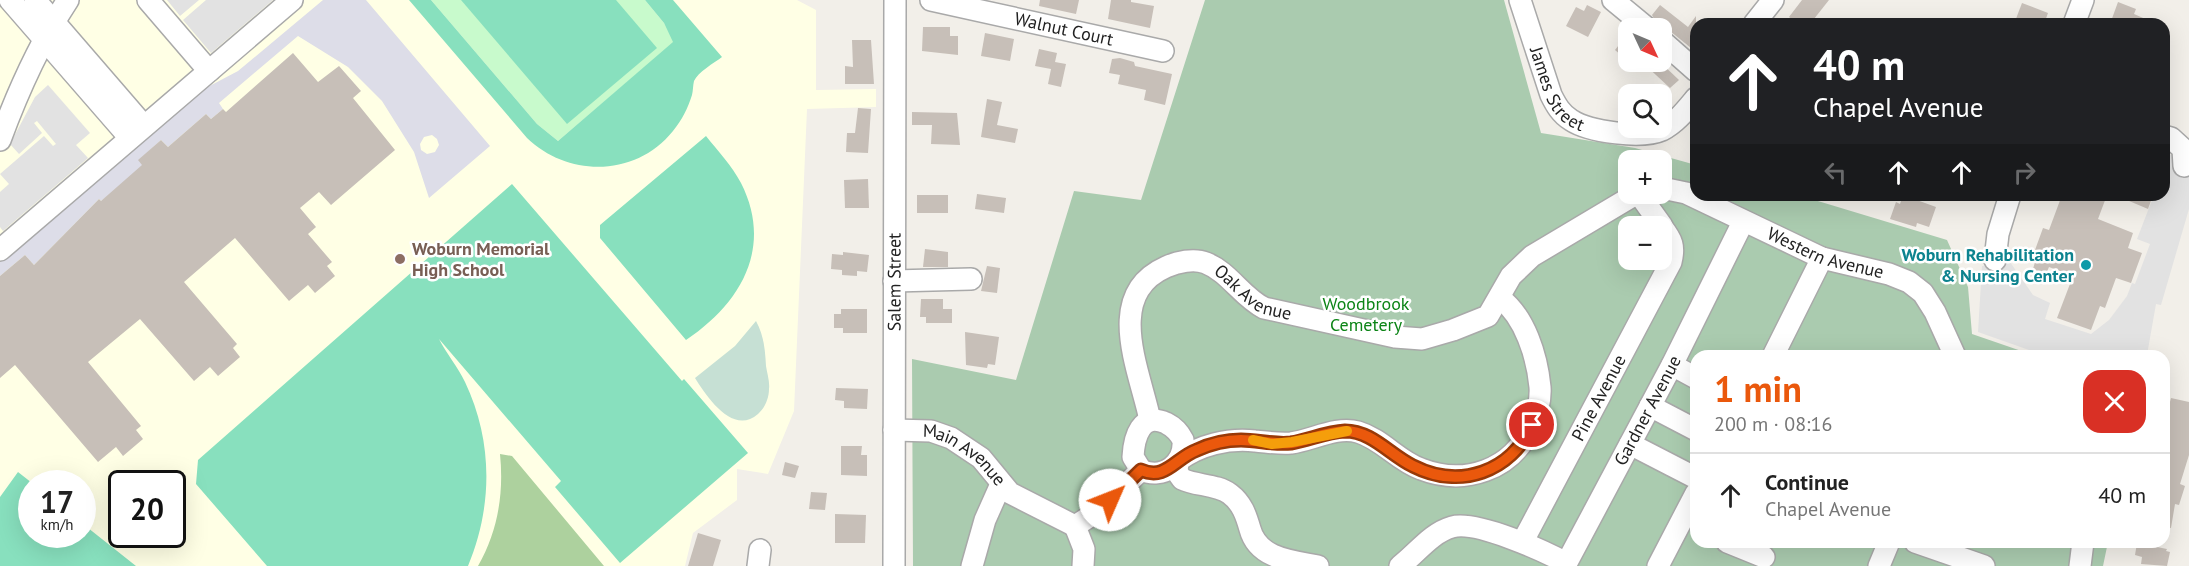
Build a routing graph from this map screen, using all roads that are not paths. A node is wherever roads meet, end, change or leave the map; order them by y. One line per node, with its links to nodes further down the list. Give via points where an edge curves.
1 (10, 0): 15 (street)
2 (35, 0): 15 (street)
3 (68, 0): 15 (street)
4 (148, 0): 19 (street)
5 (292, 0): 19 (street)
6 (895, 0): 38 (street, Salem Street)
7 (931, 0): 17 (street, Walnut Court)
8 (1520, 0): 20 (street, James Street, via 1555,103 1580,125 1647,134 1665,128)
9 (1613, 0): 12 (street)
10 (1773, 0): 13 (street)
11 (2083, 0): 14 (street)
12 (1635, 18)
13 (1759, 18)
14 (2076, 18)
15 (49, 30): 21 (street); 23 (street)
16 (1672, 50): 18 (street)
17 (1163, 51)
18 (1690, 66)
19 (209, 71): 21 (street)
20 (1690, 104)
21 (137, 132): 32 (street)
22 (2170, 138): 24 (street, via 2183,149)
23 (0, 140)
24 (2184, 165)
25 (1672, 190): 26 (street, Western Avenue)
26 (1690, 195)
27 (1702, 201): 30 (street, Western Avenue)
28 (2008, 201): 35 (street)
29 (1621, 204): 39 (street, via 1532,256 1511,276)
30 (1743, 222): 33 (street, Western Avenue); 42 (street, Gardner Avenue)
31 (1672, 240): 34 (street, Pine Avenue)
32 (0, 250)
33 (1822, 258): 40 (street); 41 (street, Western Avenue, via 1889,274 1916,286 1935,312)
34 (1672, 259)
35 (1995, 260)
36 (1667, 270): 55 (street, Pine Avenue)
37 (971, 279): 38 (street)
38 (894, 281): 47 (street, Salem Street)
39 (1500, 298): 45 (street, Oak Avenue, via 1488,316 1477,322 1422,339 1395,337 1264,308 1206,262 1194,260 1172,265 1154,274 1133,298 1129,327); 49 (street, via 1521,320 1540,390 1536,417 1526,439 1499,466 1461,475 1423,470 1365,435 1346,431 1280,444 1223,442 1196,450)
40 (1776, 350)
41 (1952, 350)
42 (1672, 365): 43 (street); 44 (street, Gardner Avenue)
43 (1690, 375)
44 (1650, 406): 46 (street); 48 (street, Gardner Avenue)
45 (1150, 420): 49 (street, via 1166,423 1180,434 1183,446); 50 (street, via 1138,431 1134,442 1134,462)
46 (1690, 427)
47 (894, 430): 52 (street, Main Avenue, via 931,431 951,438 981,458); 63 (street, Salem Street)
48 (1630, 444): 51 (street); 62 (street, Gardner Avenue)
49 (1178, 461): 50 (street, via 1164,473); 67 (street, via 1182,479 1225,491 1235,498 1262,549 1273,556)
50 (1141, 470): 53 (street, via 1100,510)
51 (1690, 475)
52 (1001, 484): 53 (street, Main Avenue, via 1021,500); 56 (street, via 985,520)
53 (1075, 526): 66 (street, via 1084,549)
54 (1689, 526): 69 (street)
55 (1523, 541): 62 (street); 68 (street, via 1453,527 1426,543)
56 (980, 546): 64 (street); 65 (street)
57 (1745, 548): 61 (street)
58 (1886, 548): 70 (street)
59 (1932, 548): 71 (street)
60 (2083, 548): 72 (street)
61 (1766, 555)
62 (1565, 565)
63 (894, 566)
64 (972, 566)
65 (987, 566)
66 (1083, 566)
67 (1318, 566)
68 (1400, 566)
69 (1658, 566)
70 (1879, 566)
71 (1984, 566)
72 (2080, 566)

